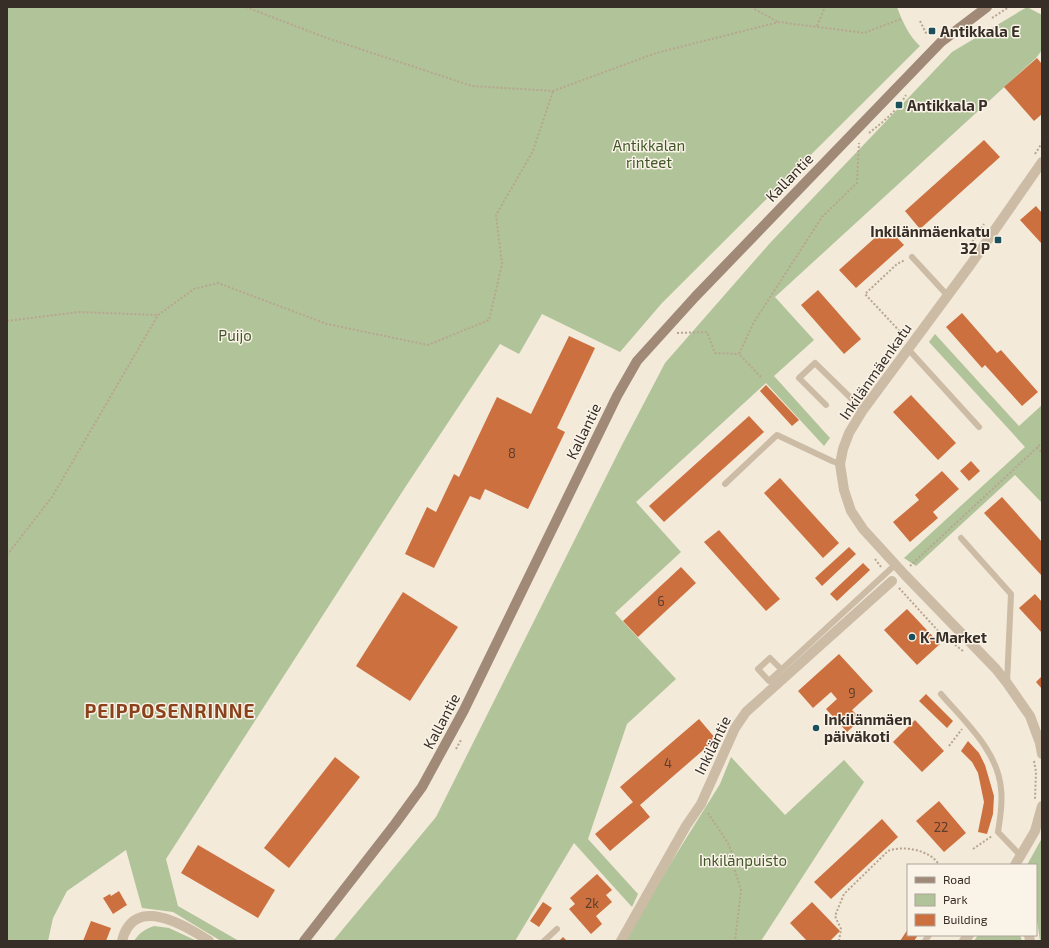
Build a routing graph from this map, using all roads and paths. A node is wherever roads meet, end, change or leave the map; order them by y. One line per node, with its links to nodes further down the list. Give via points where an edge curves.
1 (246, 7): 13 (path, via 324,38 472,86)
2 (751, 7): 9 (path)
3 (825, 7): 10 (path)
4 (987, 7): 64 (main road, Kallantie, via 940,42 695,297 637,361 617,396 464,710 422,787)
5 (1009, 7): 8 (path)
6 (901, 19): 10 (path, via 864,33)
7 (920, 21): 11 (path)
8 (987, 21)
9 (779, 22): 10 (path); 13 (path, via 656,53)
10 (817, 26)
11 (927, 35)
12 (908, 90): 14 (path, via 887,119)
13 (553, 91): 23 (path, via 533,151 496,215 502,264 489,320 428,345 327,324 218,283 194,289)
14 (864, 137)
15 (1042, 143): 17 (path)
16 (853, 147): 28 (path, via 859,141 857,184 822,216 754,322)
17 (1033, 156)
18 (1042, 162): 22 (street, Inkilänmäenkatu)
19 (988, 220): 20 (path)
20 (969, 247)
21 (912, 257): 22 (lane); 26 (path, via 897,264 865,294 905,337)
22 (948, 296): 27 (street, Inkilänmäenkatu)
23 (158, 315): 24 (path, via 78,312); 39 (path, via 52,497)
24 (7, 321)
25 (681, 327): 28 (path, via 675,333 707,332 715,353)
26 (909, 332)
27 (908, 349): 31 (street, Inkilänmäenkatu); 32 (lane)
28 (739, 354): 29 (path)
29 (761, 377)
30 (826, 405): 31 (lane, via 799,378 816,363)
31 (863, 410): 36 (street, Inkilänmäenkatu, via 849,433)
32 (980, 427)
33 (1042, 443): 34 (path)
34 (1037, 448): 35 (path); 43 (path, via 912,563)
35 (1042, 453)
36 (840, 464): 37 (lane, via 777,435); 41 (street, Inkilänmäenkatu, via 844,490 851,511 863,529)
37 (725, 484)
38 (961, 538): 47 (lane, via 1011,594)
39 (7, 555)
40 (875, 559): 42 (path)
41 (896, 564): 42 (lane); 43 (street, Inkilänmäenkatu)
42 (884, 574): 46 (lane)
43 (905, 575): 47 (street, Inkilänmäenkatu)
44 (892, 581): 45 (path, via 941,634); 54 (street, Inkiläntie, via 746,712 735,728)
45 (963, 652)
46 (781, 670)
47 (1007, 683): 53 (street, Inkilänmäenkatu, via 1030,716 1040,744)
48 (941, 694): 49 (lane)
49 (966, 723): 51 (path); 56 (lane, via 987,748 996,768 1001,789)
50 (462, 737): 52 (path)
51 (949, 746)
52 (455, 751)
53 (1038, 756): 55 (path, via 1035,798)
54 (701, 804): 66 (street, Inkiläntie); 67 (path, via 728,843 733,856 741,890)
55 (1038, 806): 58 (street, via 1035,831)
56 (998, 832): 57 (path); 58 (lane)
57 (973, 849)
58 (1021, 856): 60 (street)
59 (938, 864): 68 (path, via 920,850 888,851 844,894 835,916 841,929)
60 (1016, 864)
61 (557, 929): 65 (lane)
62 (122, 941): 63 (street, via 126,930 138,918 156,916 175,922)
63 (209, 941)
64 (304, 941)
65 (544, 941)
66 (621, 941)
67 (735, 941)
68 (839, 941)

